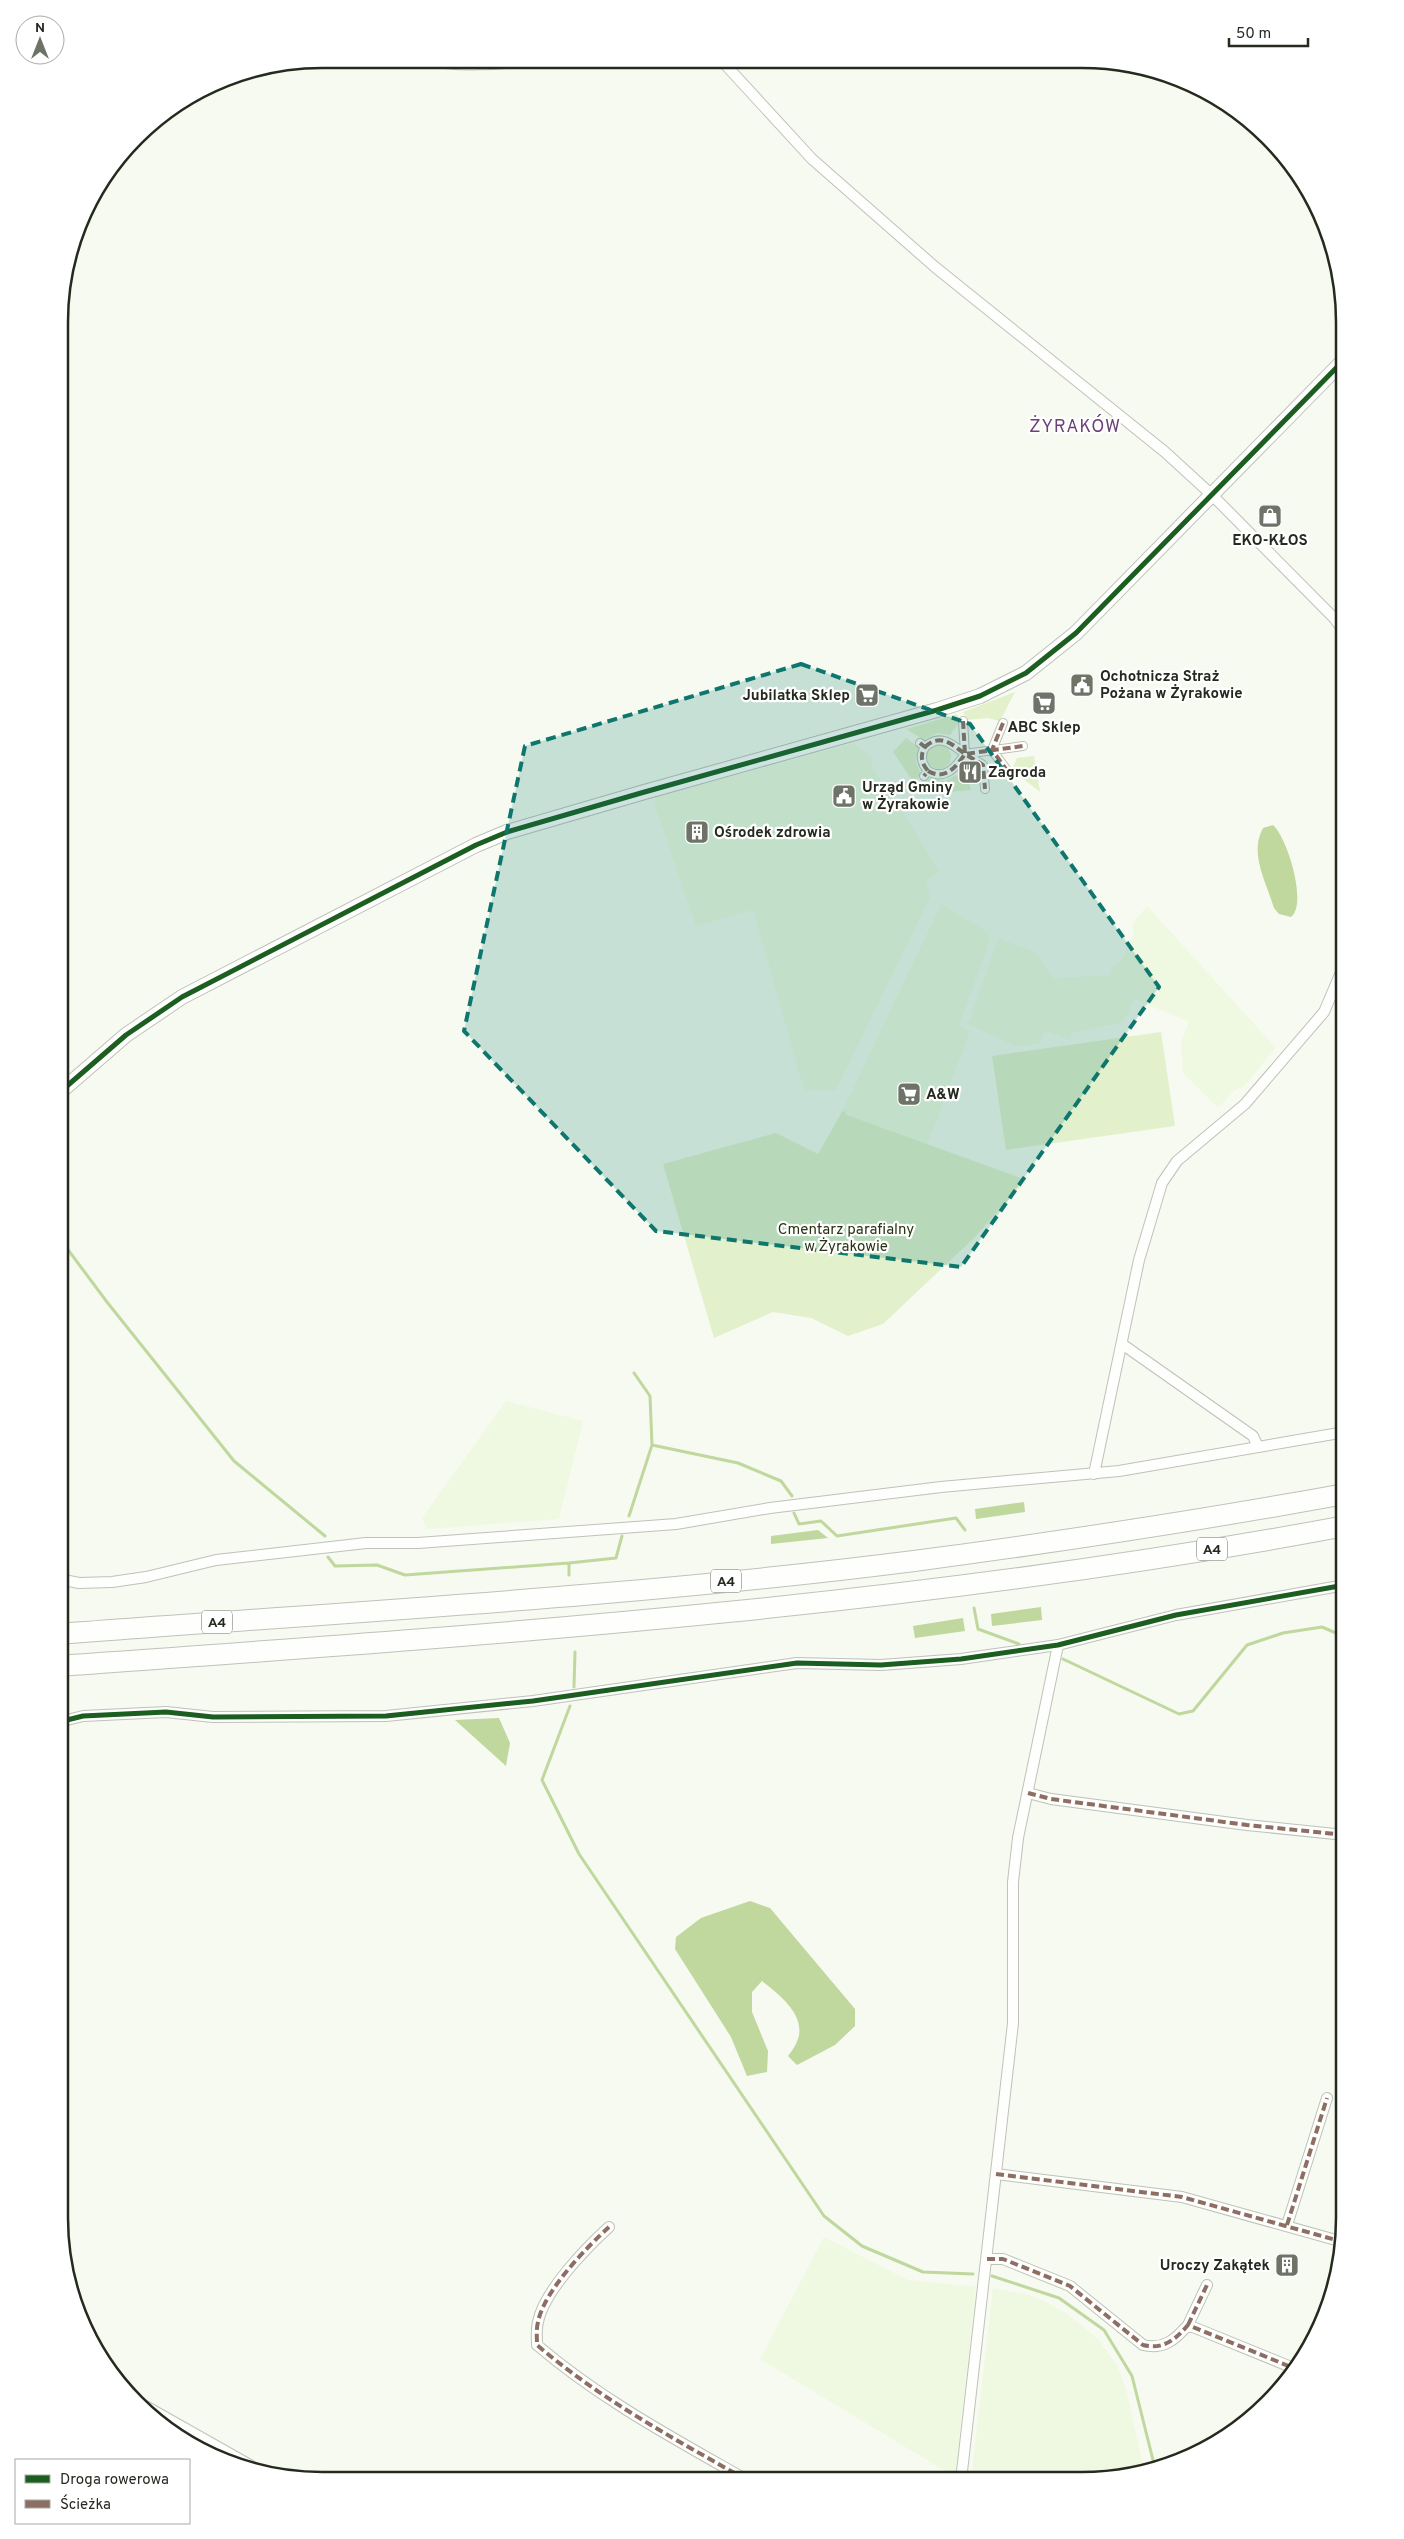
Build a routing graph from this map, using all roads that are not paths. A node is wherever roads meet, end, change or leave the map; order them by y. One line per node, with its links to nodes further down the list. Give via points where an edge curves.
1 (729, 68): 3 (street, via 819,165 935,267 1165,452)
2 (1336, 368): 3 (street)
3 (1213, 496): 4 (street); 13 (street, via 1090,620 1015,680 937,710 622,798 507,832 476,845 182,997 126,1035)
4 (1336, 621)
5 (963, 721): 9 (street)
6 (1003, 723): 8 (street)
7 (1023, 746): 8 (street)
8 (992, 750): 9 (street); 10 (street)
9 (966, 754): 9 (street, via 944,740 934,740 923,745 921,757 926,773 944,774); 11 (street, via 983,764)
10 (1009, 773)
11 (985, 789)
12 (1336, 985): 14 (street, via 1324,1012 1245,1104 1178,1162 1162,1183 1139,1260)
13 (68, 1085)
14 (1122, 1344): 16 (street, via 1252,1436); 17 (street)
15 (1336, 1434): 16 (street)
16 (1258, 1447): 17 (street)
17 (1094, 1474): 20 (street, via 941,1487 770,1508 676,1524 418,1543 366,1543 216,1560 146,1578 112,1582)
18 (1336, 1495): 22 (highway, A4, via 912,1561 644,1589)
19 (1336, 1527): 24 (highway, A4, via 914,1593 658,1620)
20 (68, 1581)
21 (1336, 1587): 23 (street, via 1176,1615)
22 (68, 1633)
23 (1058, 1645): 27 (street, via 881,1666 797,1663 533,1701 386,1716 213,1717 166,1712 83,1716); 28 (street)
24 (142, 1660): 25 (highway, A4); 26 (highway)
25 (68, 1665)
26 (68, 1676)
27 (68, 1720)
28 (1028, 1793): 29 (street, via 1248,1825); 31 (street, via 1013,1882 1013,2022)
29 (1336, 1833)
30 (1327, 2098): 32 (street)
31 (996, 2174): 32 (street, via 1182,2197); 35 (street)
32 (1287, 2226): 34 (street)
33 (609, 2227): 41 (street, via 584,2250 552,2293 538,2321 537,2345 574,2376 630,2413)
34 (1335, 2240)
35 (987, 2259): 37 (street, via 1004,2259 1070,2286 1143,2345 1152,2348 1171,2341); 42 (street)
36 (1207, 2285): 37 (street)
37 (1188, 2326): 38 (street)
38 (1289, 2366)
39 (174, 2424): 40 (street)
40 (218, 2449)
41 (733, 2472)
42 (962, 2472)

